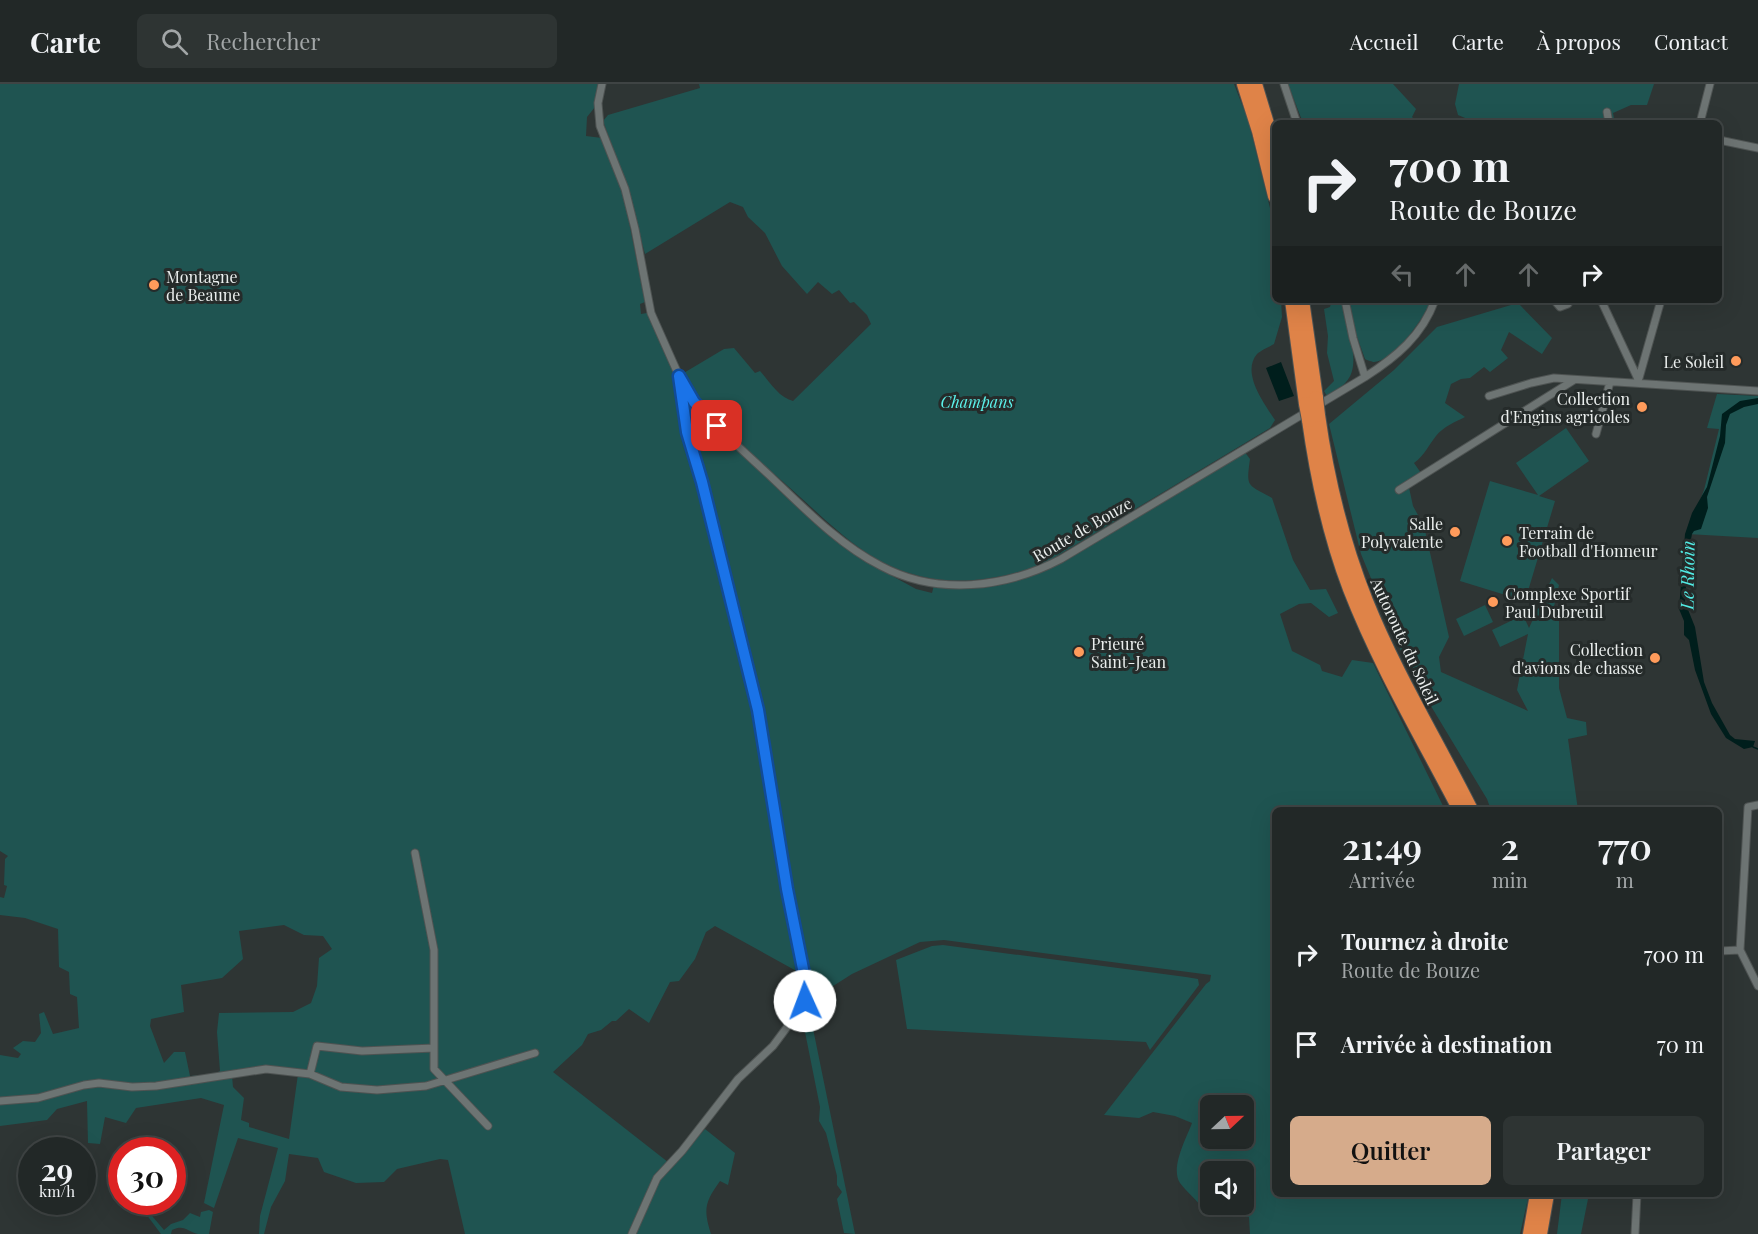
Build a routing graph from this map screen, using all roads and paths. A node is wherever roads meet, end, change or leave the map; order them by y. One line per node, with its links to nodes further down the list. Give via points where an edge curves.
1 (602, 84): 20 (street, via 598,103 600,126 625,189 651,313)
2 (1244, 84): 13 (highway)
3 (1255, 84): 10 (highway)
4 (1284, 84): 7 (street)
5 (1710, 84): 9 (street)
6 (1607, 112): 8 (street)
7 (1296, 120)
8 (1609, 120)
9 (1701, 120)
10 (1272, 140)
11 (1722, 141): 12 (street)
12 (1758, 147)
13 (1272, 184)
14 (1293, 303): 27 (highway, Autoroute du Soleil)
15 (1302, 303): 27 (highway, Autoroute du Soleil)
16 (1346, 303): 21 (street)
17 (1434, 303): 21 (street, Route de Bouze, via 1409,343)
18 (1602, 303): 23 (street)
19 (1660, 303): 23 (street)
20 (679, 376): 21 (street, Route de Bouze, via 694,402 717,426 838,538 882,567 955,585 1013,579 1044,568); 47 (street, via 687,432 758,710 806,997 773,1046 738,1079 657,1178)
21 (1365, 377)
22 (1574, 380): 24 (street); 26 (street, via 1554,378); 30 (street)
23 (1638, 381): 24 (street); 25 (street)
24 (1610, 382): 29 (street)
25 (1758, 391)
26 (1489, 396)
27 (1311, 401): 28 (highway, Autoroute du Soleil, bridge)
28 (1313, 417): 32 (highway, Autoroute du Soleil, via 1325,508 1351,592 1384,666); 33 (highway, Autoroute du Soleil, via 1361,589)
29 (1596, 434)
30 (1399, 490)
31 (1754, 806): 35 (street)
32 (1458, 807)
33 (1469, 807)
34 (415, 853): 38 (street, via 434,950)
35 (1740, 950): 36 (street); 37 (street)
36 (1722, 951)
37 (1758, 986)
38 (434, 1048): 40 (street, via 362,1051 317,1046); 41 (street, via 434,1069)
39 (535, 1053): 41 (street)
40 (310, 1074): 41 (street, via 341,1087 377,1090); 42 (street, via 266,1069 156,1086 99,1083 38,1098)
41 (444, 1081): 43 (street)
42 (0, 1101)
43 (488, 1126)
44 (1536, 1197): 48 (highway)
45 (1546, 1197): 49 (highway)
46 (1637, 1197): 50 (street)
47 (632, 1234)
48 (1530, 1234)
49 (1540, 1234)
50 (1635, 1234)

